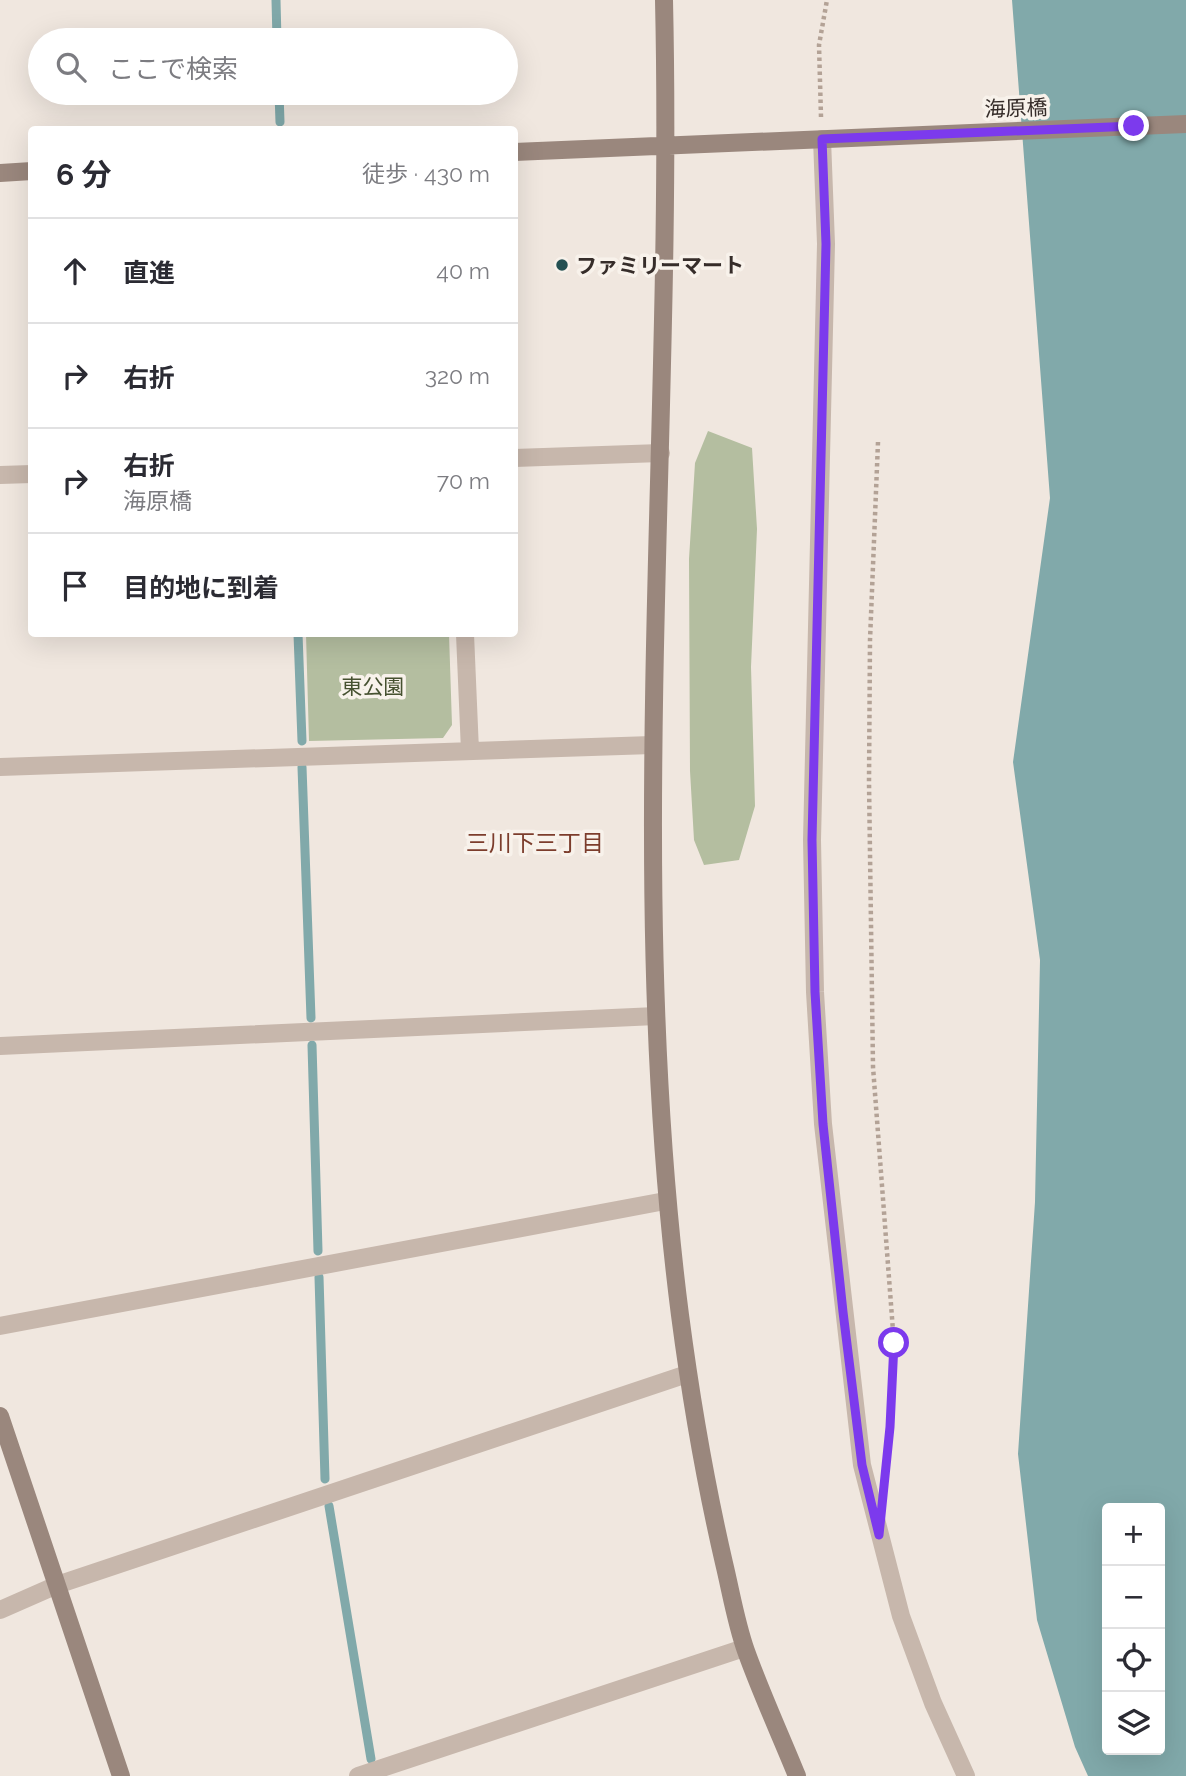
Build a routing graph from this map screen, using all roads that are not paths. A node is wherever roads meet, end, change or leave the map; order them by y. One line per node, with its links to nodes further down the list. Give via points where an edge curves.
1 (664, 0): 4 (street)
2 (1186, 124): 3 (street, 海原橋)
3 (822, 139): 4 (street, 海原橋); 28 (street, via 826,244 812,840 823,1124 862,1465 901,1616)
4 (667, 146): 5 (street, 海原橋); 8 (street)
5 (518, 152)
6 (28, 172): 7 (street)
7 (0, 173)
8 (661, 453): 9 (street); 13 (street)
9 (518, 458)
10 (28, 474): 11 (street)
11 (0, 475)
12 (464, 637): 14 (street)
13 (652, 745): 14 (street); 16 (street)
14 (470, 751): 15 (street)
15 (0, 767)
16 (656, 1016): 17 (street); 18 (street)
17 (0, 1046)
18 (665, 1201): 19 (street); 20 (street)
19 (0, 1326)
20 (687, 1374): 22 (street); 24 (street, via 707,1491)
21 (0, 1416): 22 (street)
22 (57, 1585): 23 (street); 25 (street)
23 (0, 1611)
24 (744, 1648): 26 (street); 27 (street)
25 (121, 1776)
26 (358, 1776)
27 (797, 1776)
28 (966, 1776)

